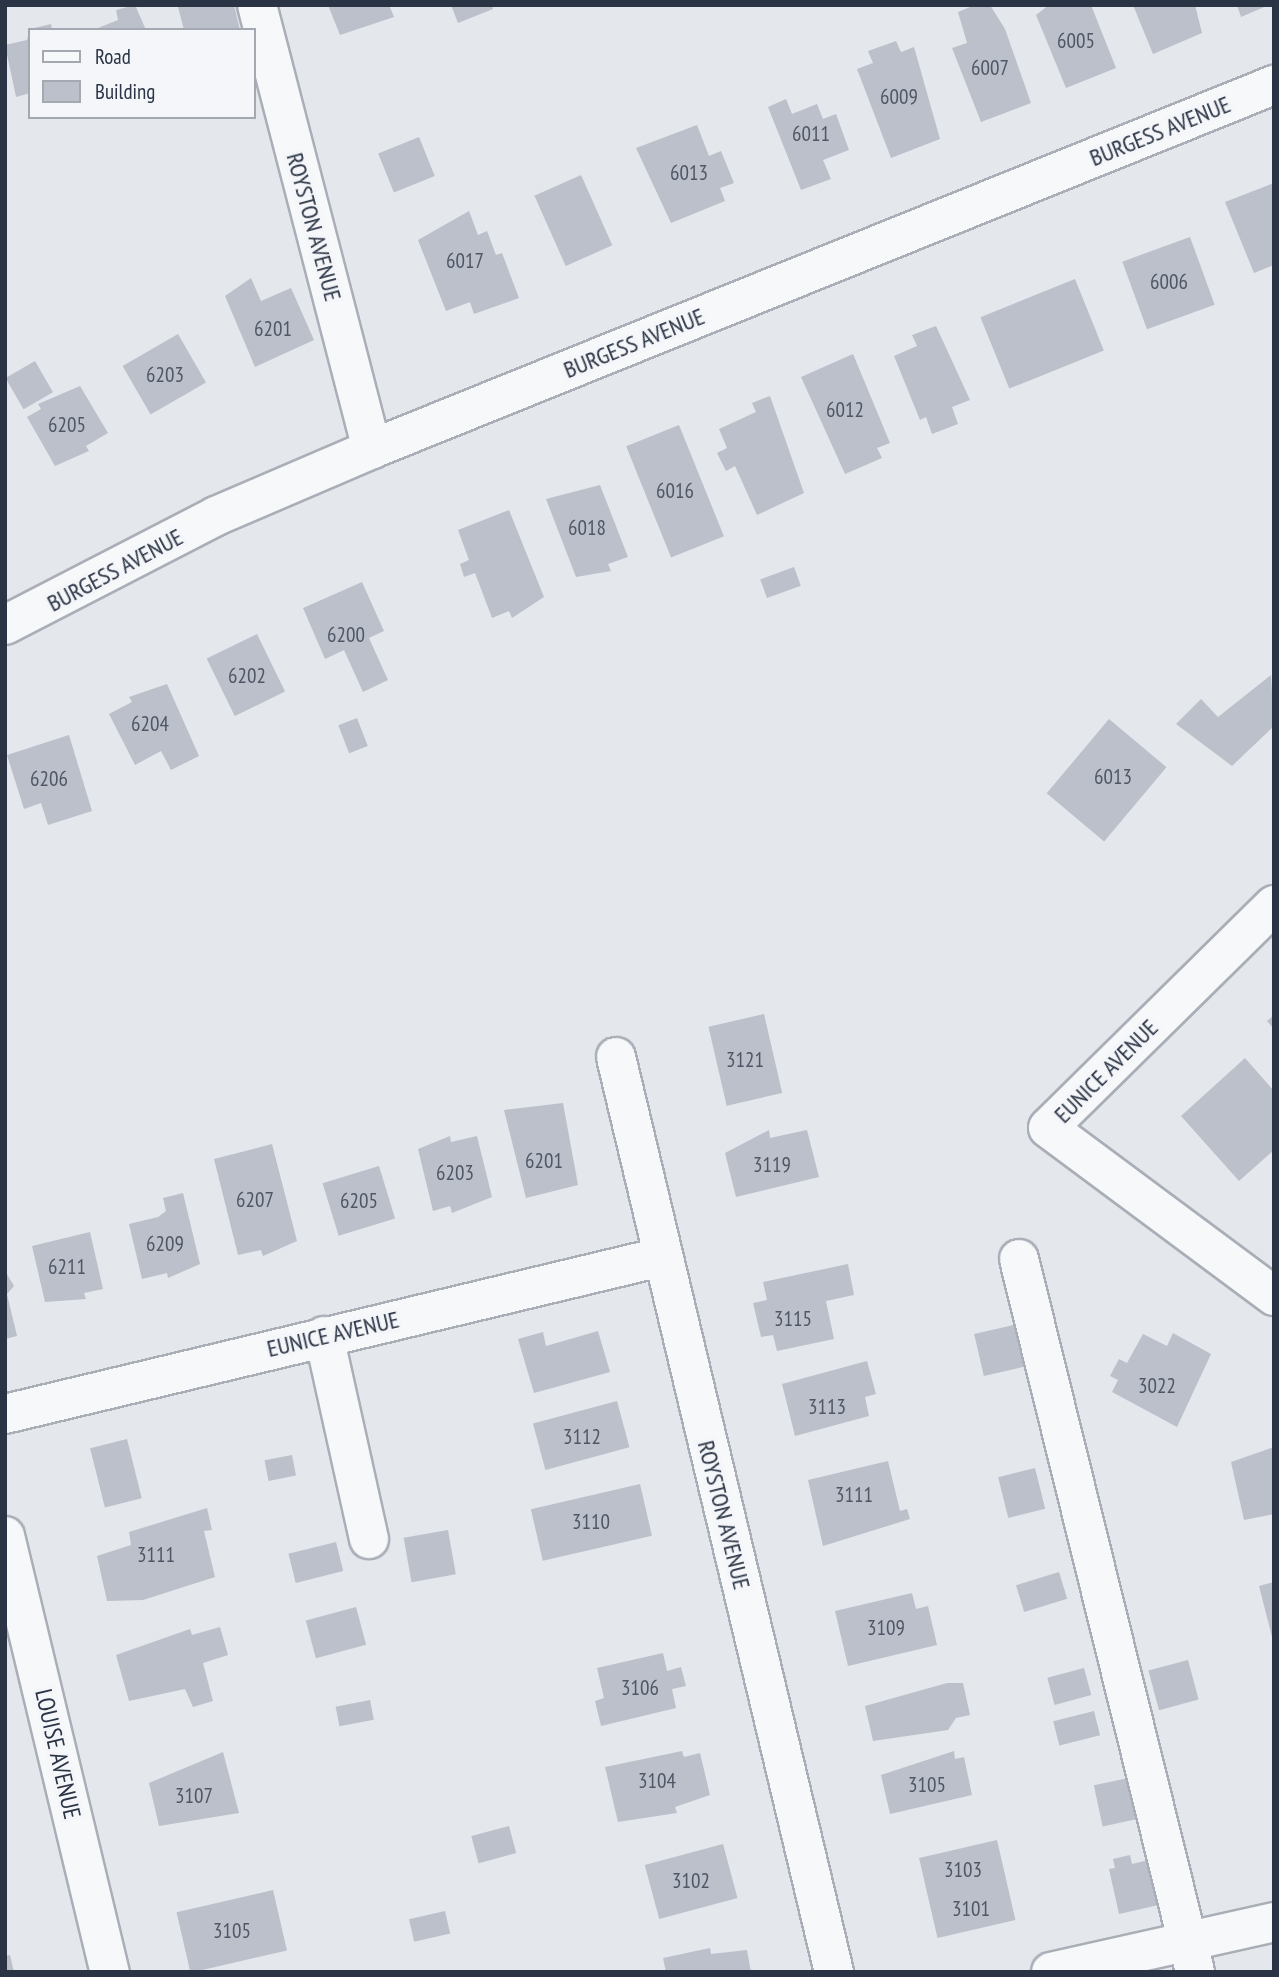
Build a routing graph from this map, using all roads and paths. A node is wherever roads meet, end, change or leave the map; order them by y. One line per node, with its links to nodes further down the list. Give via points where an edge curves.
1 (257, 5): 3 (street, ROYSTON AVENUE)
2 (1274, 85): 3 (street, BURGESS AVENUE)
3 (372, 449): 4 (street, BURGESS AVENUE, via 216,516)
4 (5, 625)
5 (1274, 905): 9 (street, EUNICE AVENUE, via 1048,1128)
6 (616, 1057): 7 (street, ROYSTON AVENUE)
7 (662, 1257): 10 (street, EUNICE AVENUE); 17 (street, ROYSTON AVENUE)
8 (1018, 1259): 15 (street)
9 (1274, 1296)
10 (324, 1336): 11 (street, EUNICE AVENUE); 13 (street)
11 (5, 1415)
12 (5, 1536): 16 (street, LOUISE AVENUE)
13 (369, 1539)
14 (1274, 1922): 15 (street)
15 (1191, 1956): 18 (street)
16 (110, 1972)
17 (834, 1972)
18 (1051, 1972)

